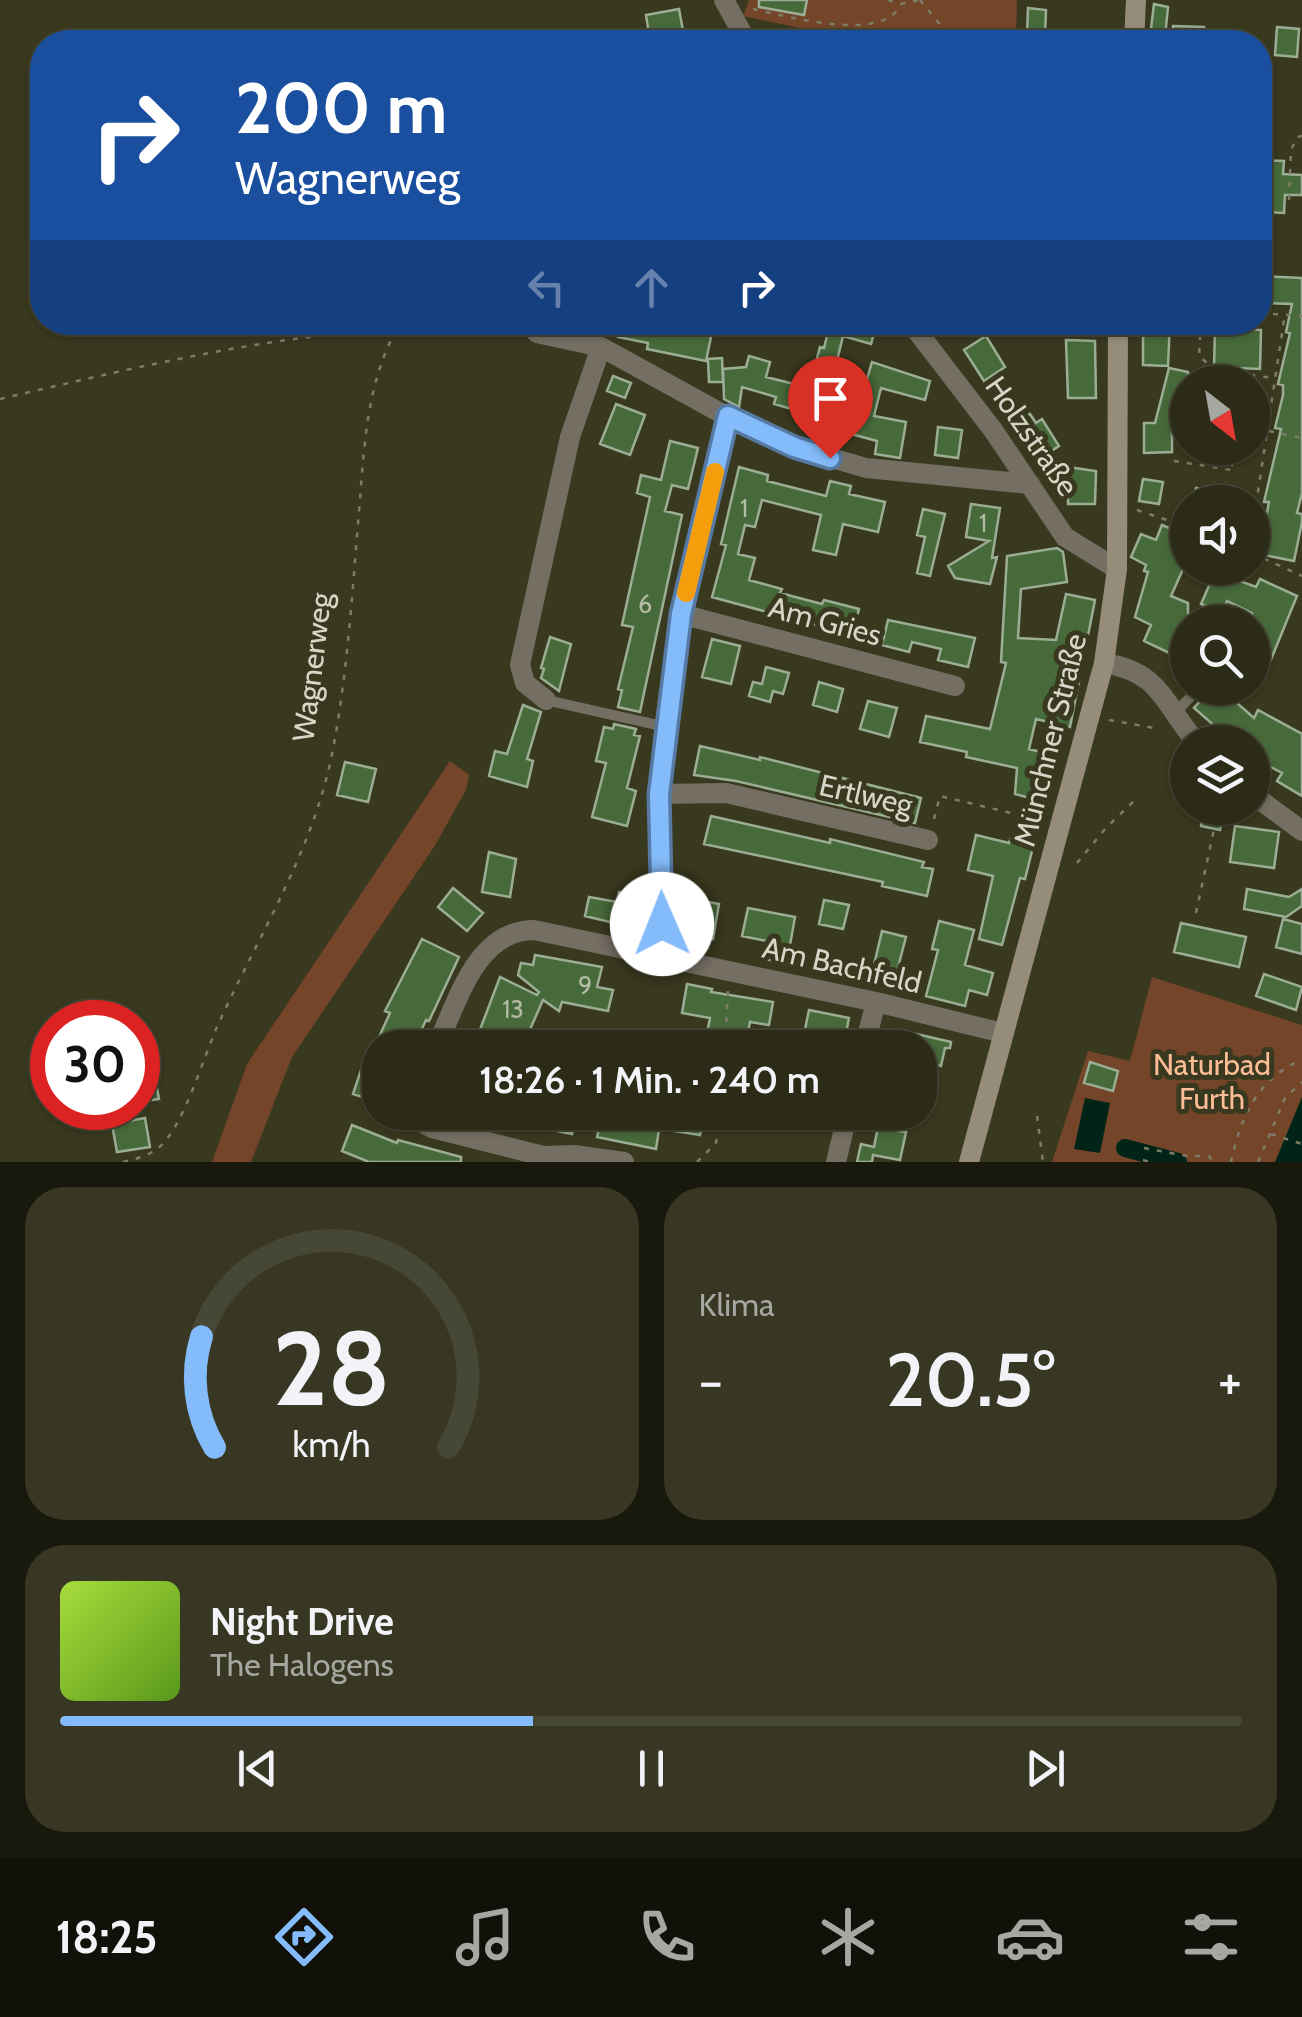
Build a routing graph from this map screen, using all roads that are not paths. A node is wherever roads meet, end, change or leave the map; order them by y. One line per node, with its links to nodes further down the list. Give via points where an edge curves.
1 (1136, 0): 4 (main road)
2 (731, 3): 3 (street)
3 (741, 30)
4 (1135, 30)
5 (546, 335): 8 (street)
6 (920, 335): 10 (street, Holzstraße)
7 (1118, 335): 11 (main road, Münchner Straße)
8 (601, 347): 9 (street); 15 (street, via 570,437 520,665 524,683)
9 (728, 416): 10 (street, via 794,447 866,468); 12 (street)
10 (1030, 484): 11 (street, Holzstraße, via 1065,537)
11 (1117, 570): 13 (main road, Münchner Straße)
12 (681, 614): 14 (street, Am Gries); 17 (street)
13 (1104, 663): 16 (street, via 1153,681); 26 (main road, Münchner Straße)
14 (955, 686)
15 (546, 700): 17 (lane)
16 (1183, 725)
17 (667, 727): 18 (street)
18 (659, 794): 21 (street, Ertlweg, via 726,793); 22 (street)
19 (1270, 808): 20 (street)
20 (1302, 832)
21 (928, 840)
22 (662, 956): 23 (street, Am Bachfeld); 24 (street, Am Bachfeld, via 515,930 480,956)
23 (876, 1002): 25 (street); 26 (street, Am Bachfeld)
24 (445, 1030)
25 (869, 1030)
26 (1003, 1033): 31 (main road, Münchner Straße)
27 (440, 1130): 29 (street, via 543,1156)
28 (844, 1130): 30 (street)
29 (624, 1162)
30 (836, 1162)
31 (969, 1162)

